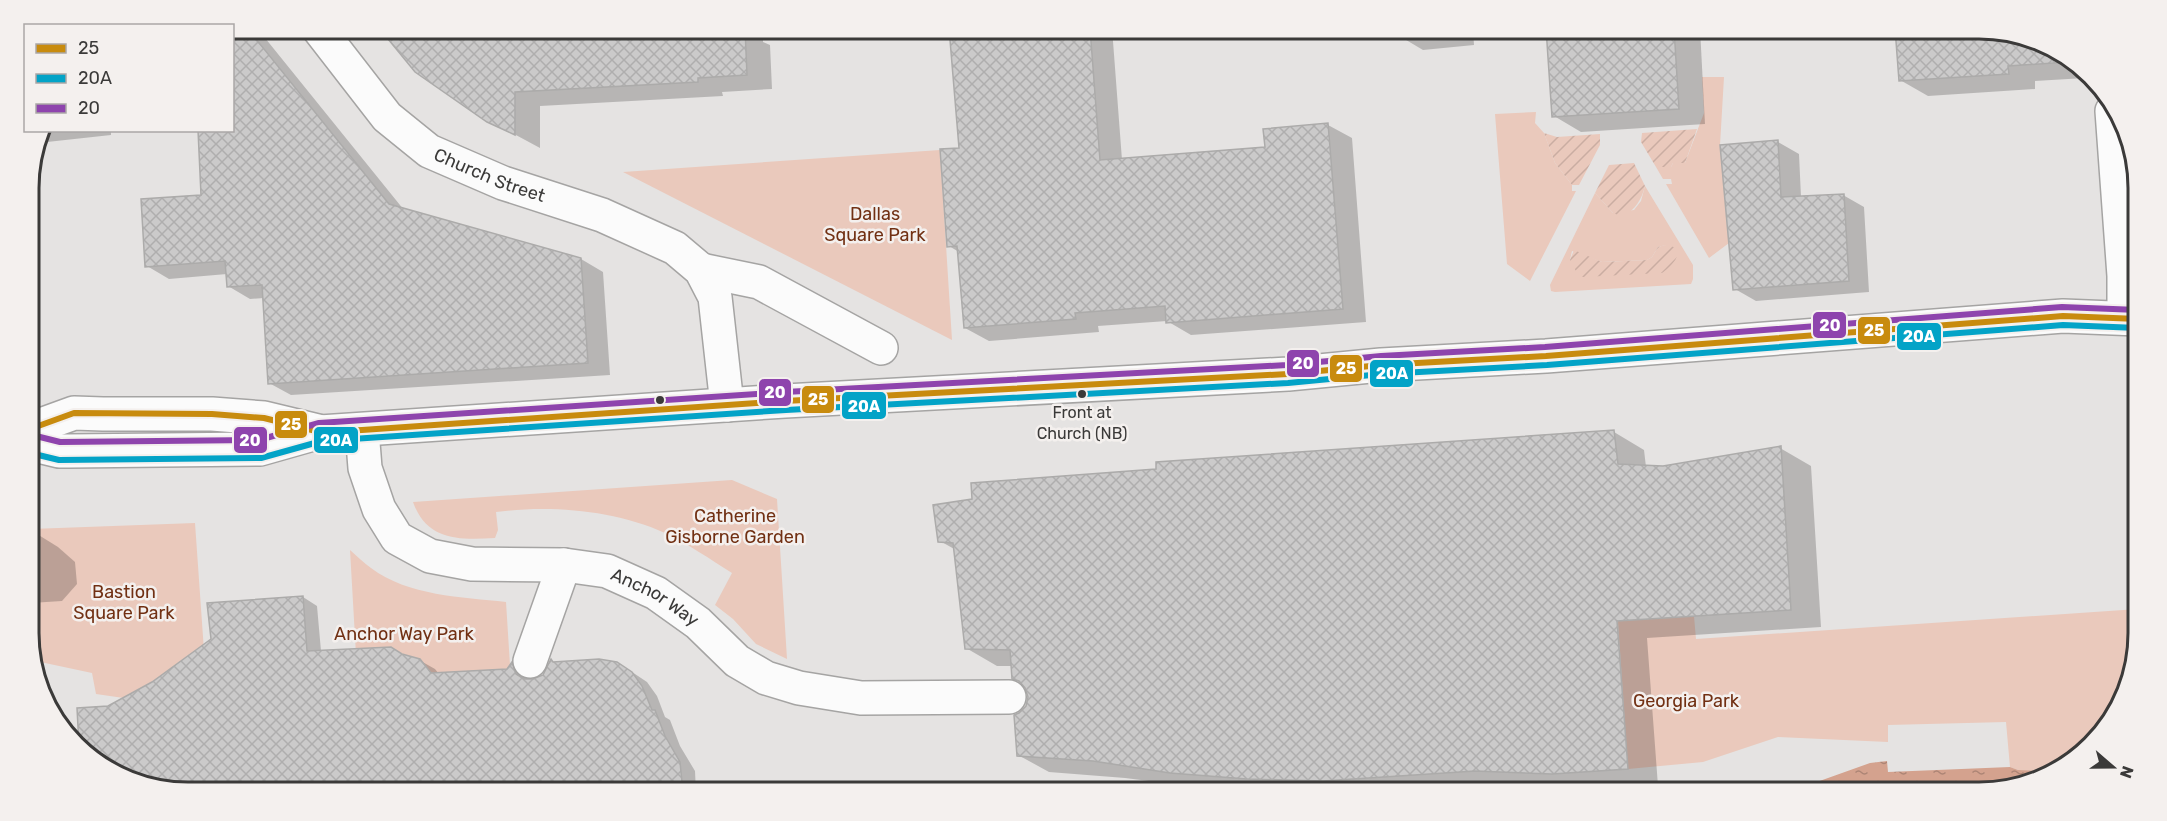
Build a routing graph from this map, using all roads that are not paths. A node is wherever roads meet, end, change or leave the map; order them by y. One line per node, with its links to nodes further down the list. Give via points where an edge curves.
1 (327, 39): 3 (street, Church Street, via 387,117 429,151 503,183 602,215 675,249)
2 (2113, 123): 4 (street)
3 (702, 270): 6 (street, Church Street, via 759,282); 7 (street, Church Street, via 715,297)
4 (2128, 301)
5 (2128, 319): 7 (street, via 2063,316 1288,374)
6 (881, 348)
7 (727, 405): 9 (street)
8 (39, 426): 10 (street, via 74,413 212,414 264,418)
9 (362, 430): 10 (street); 12 (street, Anchor Way, via 371,491 397,538 430,556 472,564)
10 (320, 432): 11 (street, via 260,449 59,451)
11 (39, 446)
12 (564, 565): 13 (street); 14 (street, Anchor Way, via 607,571 656,593 698,624 737,661 766,678 799,688 861,698)
13 (530, 661)
14 (1009, 697)

